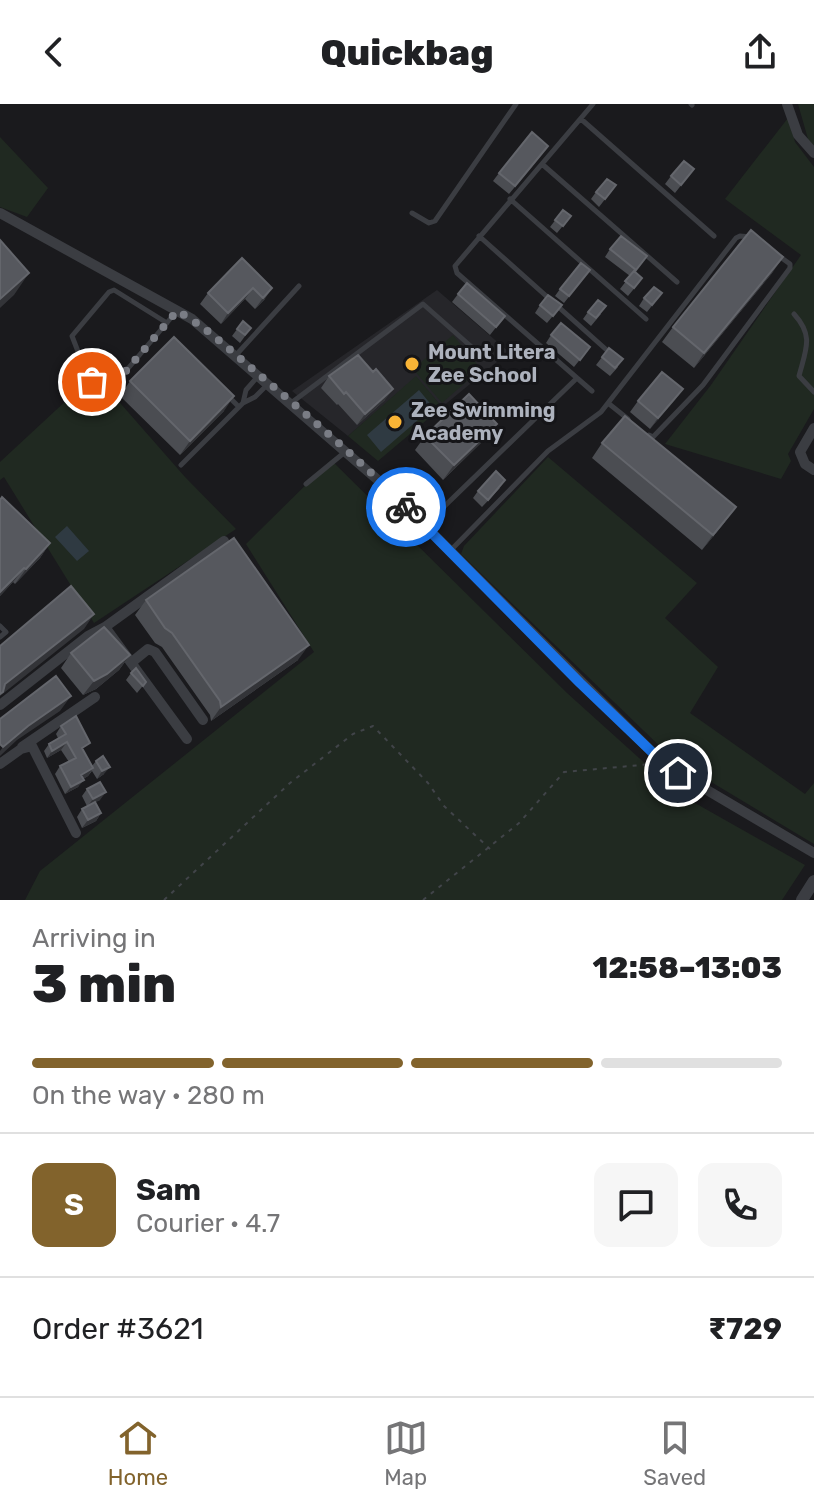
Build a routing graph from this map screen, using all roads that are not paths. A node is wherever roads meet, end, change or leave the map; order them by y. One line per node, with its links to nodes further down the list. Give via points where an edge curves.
1 (516, 104): 9 (lane, via 435,221)
2 (593, 104): 4 (lane)
3 (787, 104): 5 (street, via 798,135)
4 (581, 119): 6 (lane); 11 (lane)
5 (814, 153)
6 (542, 164): 7 (lane); 14 (lane)
7 (510, 199): 10 (lane); 18 (lane)
8 (0, 213): 16 (street)
9 (412, 213)
10 (479, 236): 23 (lane); 26 (lane, via 457,261 455,271)
11 (714, 236)
12 (759, 243): 32 (lane, via 748,235 736,238)
13 (769, 250): 32 (lane, via 790,268 654,441)
14 (677, 282)
15 (299, 286): 21 (lane)
16 (177, 311): 19 (lane); 21 (street)
17 (794, 314): 29 (lane, via 810,330 812,347 799,376)
18 (646, 319)
19 (167, 323): 19 (lane, via 110,388 89,380 72,336 109,292 114,290)
20 (354, 354): 22 (lane, via 423,304); 24 (lane); 31 (lane)
21 (236, 355): 25 (street)
22 (483, 357)
23 (617, 359)
24 (364, 365)
25 (259, 375): 27 (street); 33 (lane)
26 (577, 378): 28 (lane); 39 (lane)
27 (269, 383): 31 (street); 33 (lane)
28 (592, 391)
29 (814, 392)
30 (228, 397): 33 (lane)
31 (291, 403): 35 (street)
32 (608, 403): 41 (lane, via 548,451)
33 (241, 405): 36 (lane)
34 (814, 428): 37 (street, via 800,452)
35 (346, 451): 38 (lane); 39 (street)
36 (181, 465)
37 (814, 470)
38 (306, 484)
39 (424, 526): 41 (street)
40 (224, 541): 43 (street)
41 (450, 552): 53 (street, via 665,763)
42 (0, 626): 44 (lane, via 6,632)
43 (105, 627): 45 (street); 47 (street)
44 (0, 637)
45 (132, 662): 48 (street, via 152,649); 49 (street)
46 (95, 697): 50 (street)
47 (0, 705)
48 (203, 720)
49 (187, 739)
50 (21, 749): 51 (street); 52 (street, via 36,749)
51 (0, 764)
52 (76, 833)
53 (814, 853)
54 (814, 881): 55 (street)
55 (802, 900)

